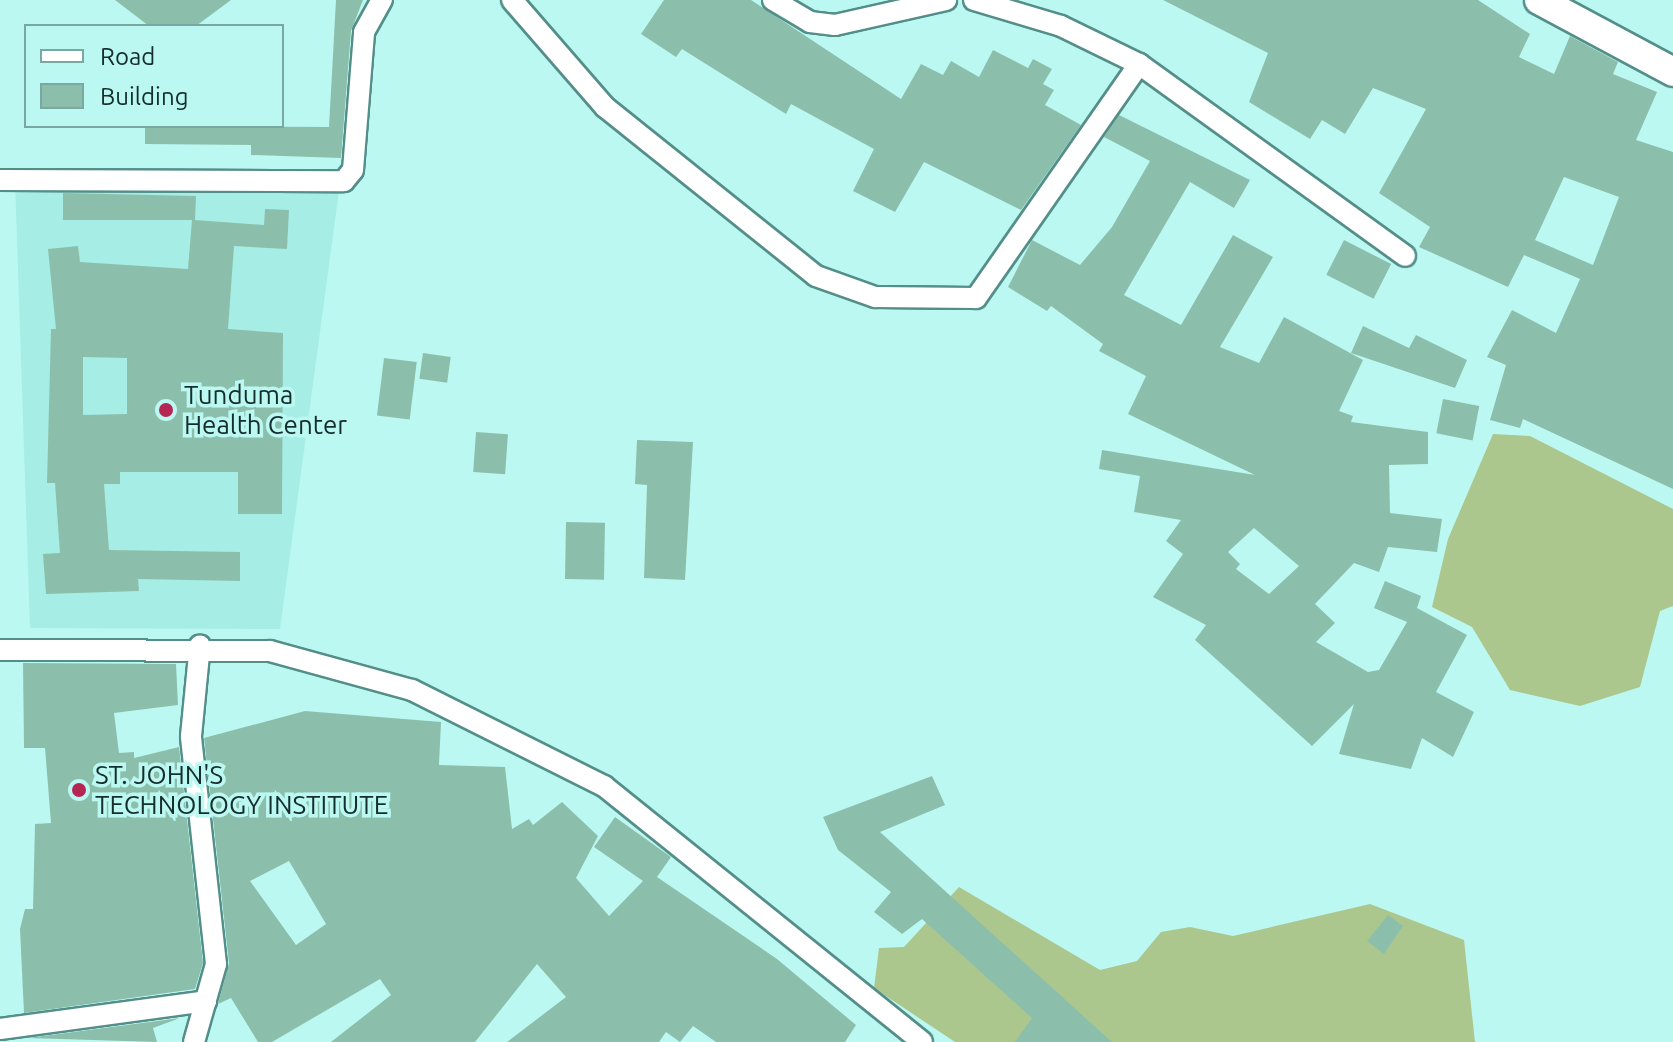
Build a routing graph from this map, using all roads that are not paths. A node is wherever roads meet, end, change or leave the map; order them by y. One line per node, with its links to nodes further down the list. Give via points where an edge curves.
1 (382, 0): 9 (street, via 364,32 353,170 344,181)
2 (512, 0): 7 (street, via 605,107 816,276 875,297 976,298)
3 (773, 0): 4 (street, via 810,22 835,25)
4 (946, 0)
5 (974, 0): 7 (street, via 1061,26)
6 (1555, 4): 8 (street)
7 (1139, 64): 10 (street)
8 (1673, 72)
9 (0, 180)
10 (1405, 256)
11 (200, 645): 12 (street); 13 (street, via 191,736 216,964); 16 (street, via 270,651 412,690 604,786)
12 (0, 650)
13 (206, 1001): 14 (street); 15 (street)
14 (0, 1029)
15 (194, 1042)
16 (922, 1042)

